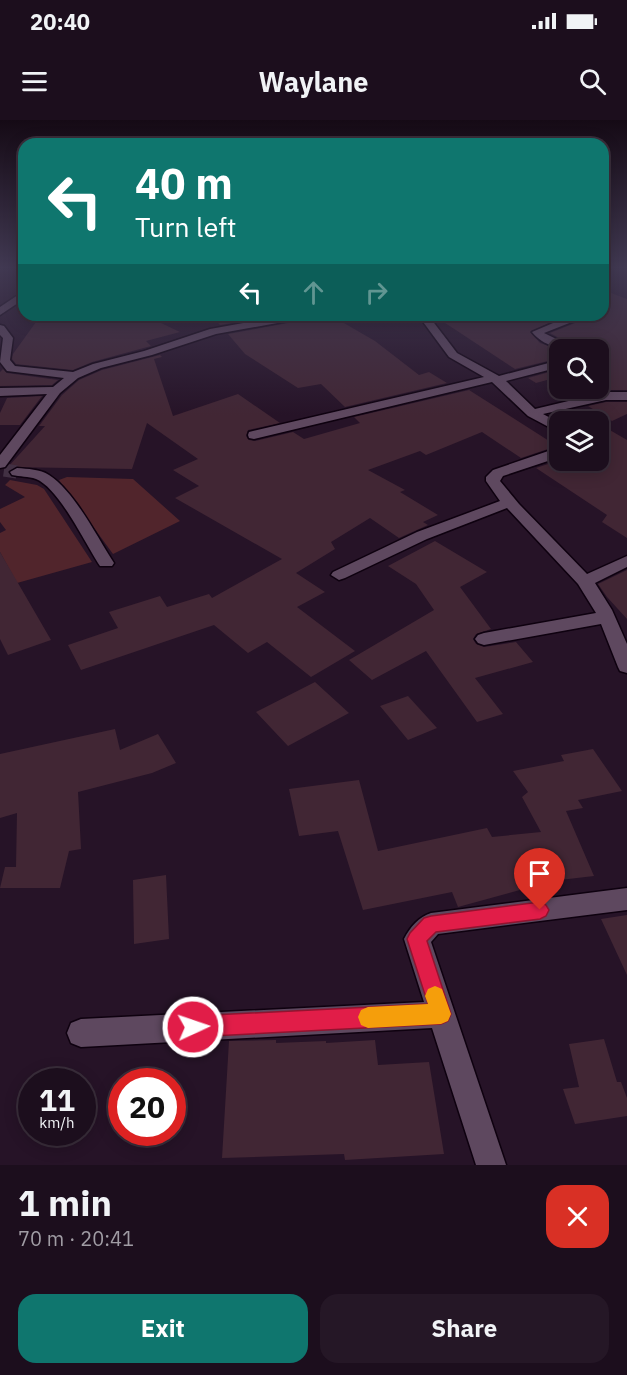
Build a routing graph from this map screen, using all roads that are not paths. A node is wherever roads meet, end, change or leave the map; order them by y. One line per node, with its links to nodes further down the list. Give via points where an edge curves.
1 (246, 321): 5 (street)
2 (268, 321): 5 (street)
3 (428, 321): 10 (street, via 453,355)
4 (568, 321): 7 (street, via 537,332)
5 (250, 324): 9 (street, via 214,331)
6 (0, 328): 9 (street, via 8,338 4,360 11,369)
7 (549, 340)
8 (549, 366): 10 (street)
9 (74, 376): 11 (street)
10 (495, 379): 14 (street); 16 (street)
11 (56, 390): 12 (street); 18 (street)
12 (0, 392)
13 (627, 396): 14 (street, via 606,396)
14 (532, 412): 15 (street)
15 (549, 422)
16 (254, 435)
17 (549, 457): 19 (street, via 498,472 493,477)
18 (5, 469): 21 (street, via 45,478)
19 (508, 503): 22 (street, via 449,523); 23 (street)
20 (627, 561): 23 (street)
21 (106, 563)
22 (339, 575)
23 (585, 581): 24 (street)
24 (606, 617): 25 (street); 26 (street)
25 (483, 639)
26 (627, 667)
27 (627, 900): 28 (street, via 431,924 417,939)
28 (441, 1014): 29 (street); 30 (street)
29 (81, 1032)
30 (491, 1165)

